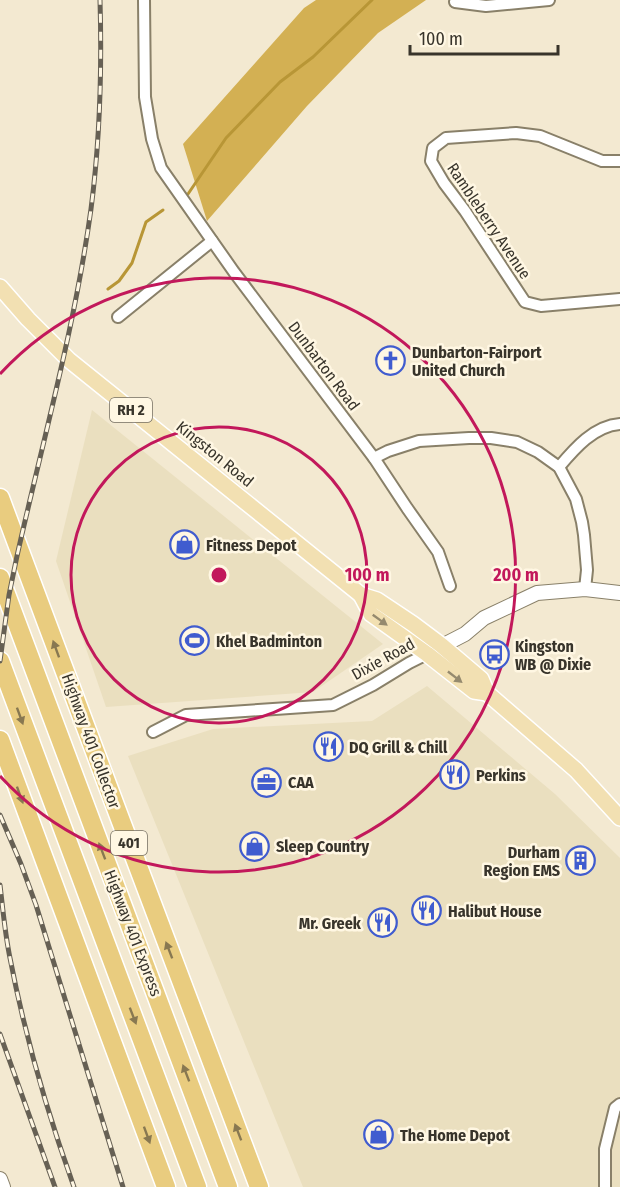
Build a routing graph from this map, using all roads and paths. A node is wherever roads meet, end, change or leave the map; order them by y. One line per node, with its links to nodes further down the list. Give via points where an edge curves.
1 (144, 0): 5 (street, Dunbarton Road, via 145,97 152,139 161,168)
2 (549, 0): 3 (street, via 486,6)
3 (455, 2)
4 (620, 161): 7 (street, Rambleberry Avenue, via 602,160 540,136 516,133 447,138 433,148 431,161 525,302 541,306)
5 (212, 241): 8 (street); 10 (street, Dunbarton Road)
6 (0, 287): 17 (main road, Kingston Road / RH 2, via 69,360)
7 (620, 299)
8 (118, 317)
9 (620, 424): 11 (street, via 593,433)
10 (374, 458): 11 (street, via 419,441 491,438 517,442); 14 (street, Dunbarton Road, via 438,552)
11 (559, 467): 15 (street, via 576,499 582,522)
12 (0, 498): 31 (highway, Highway 401 Collector / 401, one-way to 12)
13 (0, 578): 30 (highway, Highway 401 Express / 401, one-way to 13)
14 (450, 586)
15 (585, 588): 16 (street, Dixie Road); 18 (street, Dixie Road, via 537,593 484,618 465,634)
16 (620, 593)
17 (361, 595): 18 (main road, Kingston Road / RH 2, via 377,600); 19 (main road, Kingston Road / RH 2, one-way to 19, via 371,614)
18 (441, 645): 19 (street, Dixie Road); 21 (main road, Kingston Road / RH 2, via 481,679)
19 (427, 654): 21 (main road, Kingston Road / RH 2, one-way to 21, via 474,691); 22 (street, Dixie Road, via 333,705 186,715)
20 (0, 661): 29 (highway, Highway 401 Express, one-way to 29)
21 (487, 693): 24 (main road, Kingston Road / RH 2, via 576,770)
22 (153, 732)
23 (0, 740): 28 (highway, one-way to 28)
24 (620, 818)
25 (620, 1104): 32 (street, via 615,1108 605,1149)
26 (0, 1179): 27 (street)
27 (3, 1187)
28 (166, 1187)
29 (197, 1187)
30 (228, 1187)
31 (259, 1187)
32 (605, 1187)

